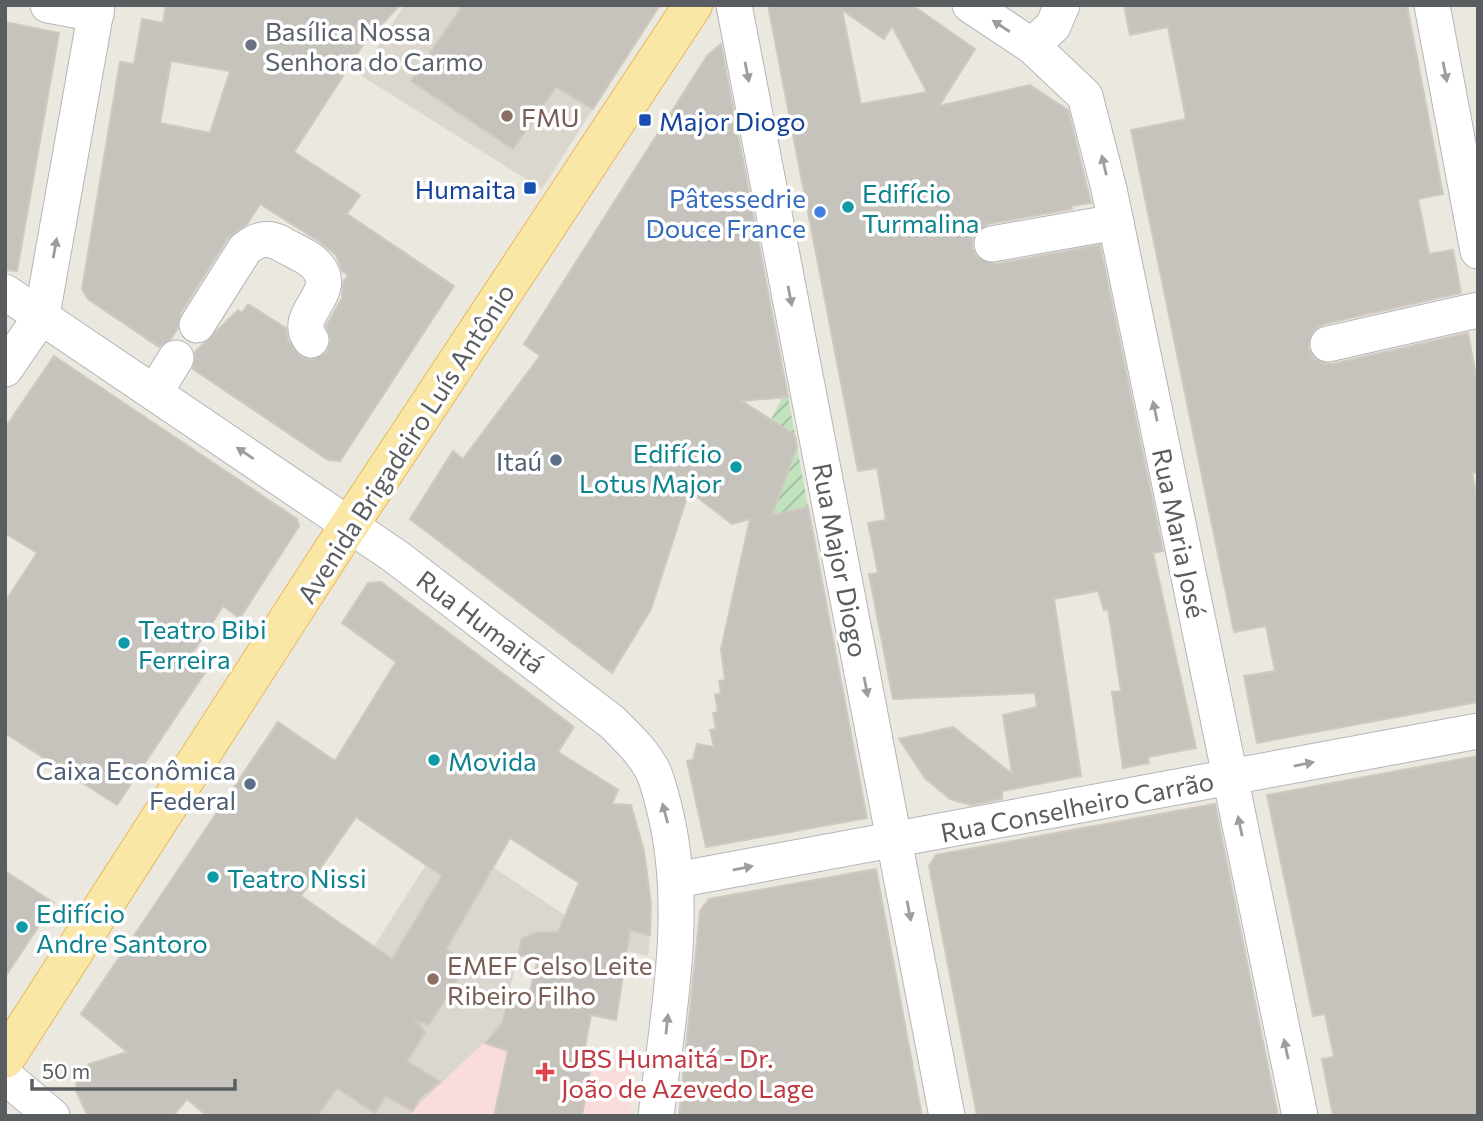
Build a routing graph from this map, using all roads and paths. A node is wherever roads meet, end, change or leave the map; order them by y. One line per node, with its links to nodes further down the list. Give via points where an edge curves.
1 (48, 5): 7 (street)
2 (692, 5): 21 (main road, Avenida Brigadeiro Luís Antônio)
3 (734, 5): 24 (street, Rua Major Diogo, one-way to 24)
4 (970, 5): 8 (street, Rua Maria José, one-way to 4)
5 (1062, 5): 8 (street, via 1053,26)
6 (1432, 5): 11 (street, one-way to 11)
7 (96, 10): 14 (street, one-way to 7)
8 (1032, 46): 9 (street, Rua Maria José, one-way to 8, via 1085,96)
9 (1116, 222): 10 (street); 23 (street, Rua Maria José, one-way to 9)
10 (992, 244)
11 (1478, 251)
12 (5, 292): 14 (street, Rua Humaitá)
13 (1478, 310): 17 (street)
14 (42, 315): 19 (street); 20 (street, Rua Humaitá)
15 (197, 325): 16 (street, via 245,249 255,241 274,240 316,265 322,275 323,295 305,324)
16 (311, 340)
17 (1328, 344)
18 (176, 358): 20 (street)
19 (5, 369)
20 (155, 391): 21 (street, Rua Humaitá, one-way to 20)
21 (350, 526): 25 (street, Rua Humaitá, one-way to 21, via 671,832 643,753 612,722); 26 (main road, Avenida Brigadeiro Luís Antônio)
22 (1478, 731): 23 (street, Rua Conselheiro Carrão, one-way to 22)
23 (1230, 777): 24 (street, Rua Conselheiro Carrão); 31 (street, Rua Maria José, one-way to 23)
24 (895, 840): 25 (street, Rua Conselheiro Carrão, one-way to 24); 30 (street, Rua Major Diogo, one-way to 30)
25 (676, 880): 29 (street, Rua Humaitá, one-way to 25, via 673,969)
26 (5, 1059)
27 (5, 1076): 28 (street)
28 (52, 1116)
29 (656, 1116)
30 (947, 1116)
31 (1300, 1116)

